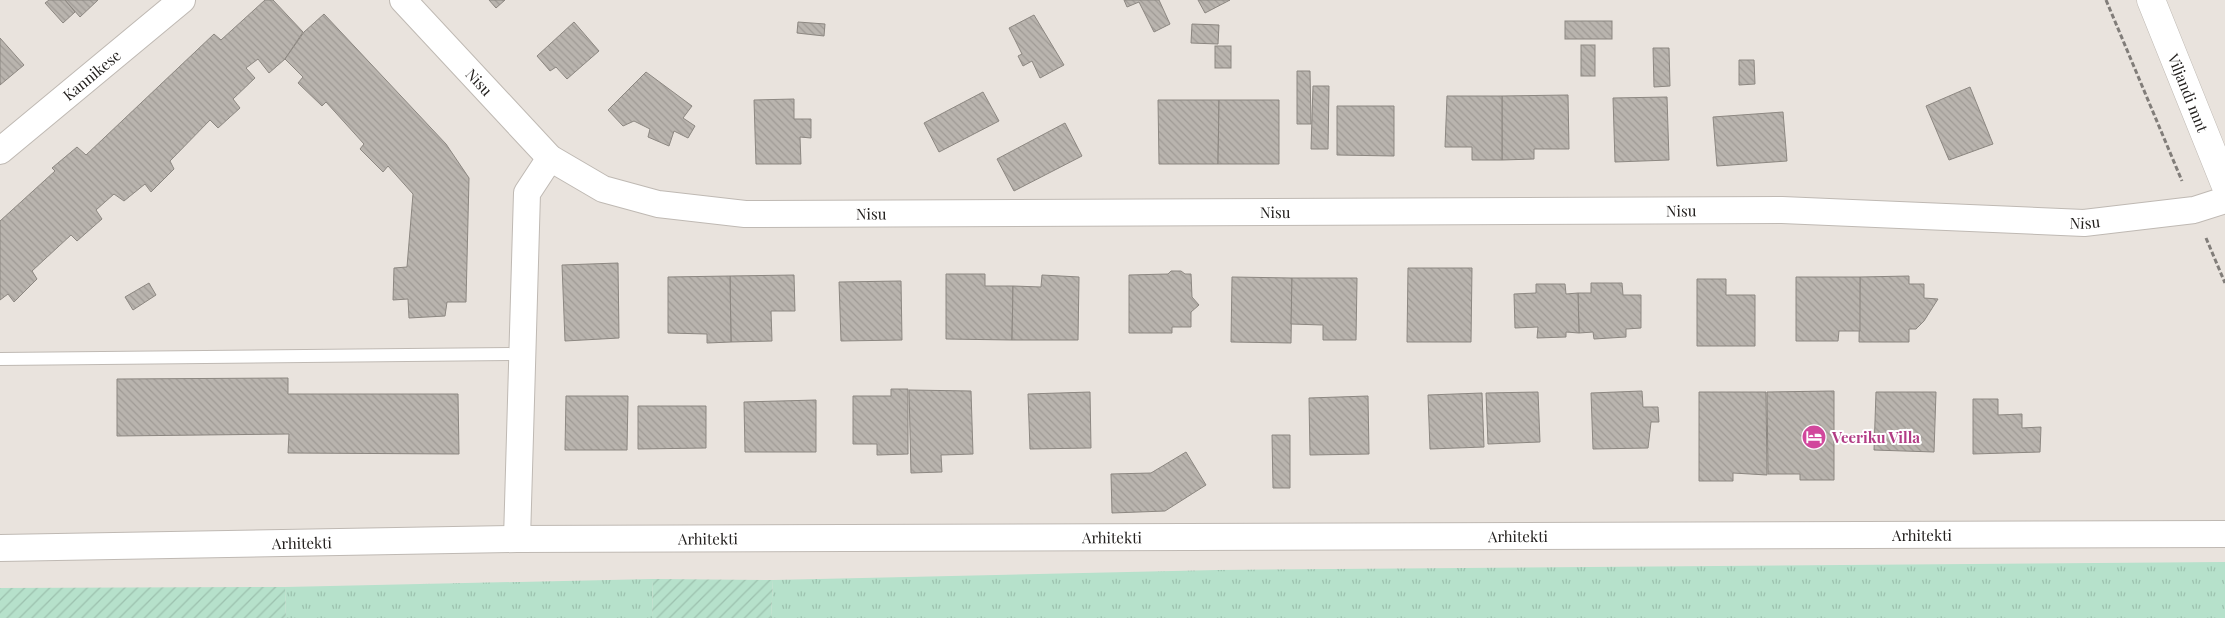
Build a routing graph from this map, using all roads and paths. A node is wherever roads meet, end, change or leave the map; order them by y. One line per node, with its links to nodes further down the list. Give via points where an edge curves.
1 (182, 0): 5 (street, Kannikese)
2 (403, 0): 6 (street, Nisu)
3 (2106, 0): 9 (path)
4 (2151, 0): 7 (street, Viljandi mnt)
5 (0, 151)
6 (550, 158): 9 (street, Nisu, via 603,189 658,204 745,214 1782,210 2084,223); 11 (street, via 527,193)
7 (2225, 184)
8 (2225, 200): 9 (street, Nisu)
9 (2194, 210): 10 (path)
10 (2225, 283)
11 (522, 354): 12 (lane); 14 (street)
12 (0, 359)
13 (2225, 534): 14 (street, Arhitekti)
14 (517, 539): 15 (street, Arhitekti)
15 (0, 548)

